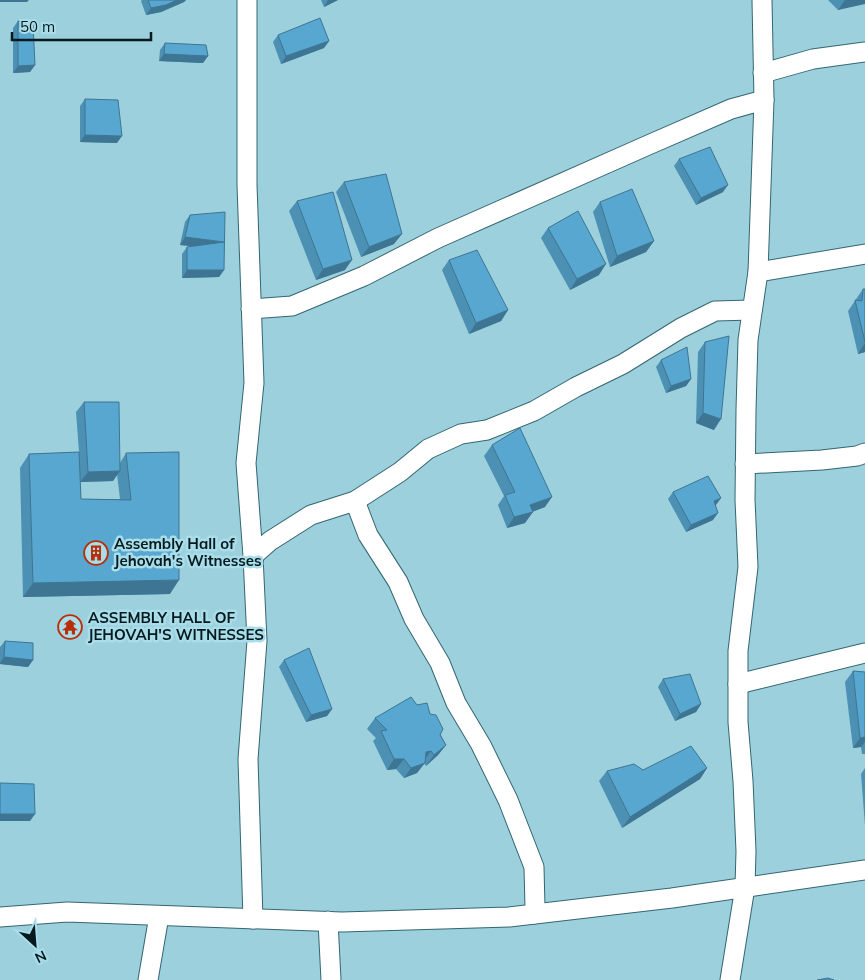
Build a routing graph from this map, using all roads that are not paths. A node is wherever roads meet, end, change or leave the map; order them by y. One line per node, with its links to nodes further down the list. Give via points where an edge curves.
1 (247, 0): 8 (street)
2 (762, 0): 4 (street)
3 (865, 52): 4 (street, via 813,59)
4 (763, 73): 5 (street)
5 (764, 100): 7 (street); 8 (street, via 732,109 646,146 292,306)
6 (865, 254): 7 (street)
7 (758, 272): 9 (street)
8 (251, 309): 13 (street, via 254,383 246,463)
9 (752, 310): 11 (street, via 748,340); 12 (street, via 715,311 534,411 487,430 461,434 428,449)
10 (865, 452): 11 (street, via 822,460)
11 (745, 464): 15 (street, via 748,567 738,651)
12 (355, 501): 13 (street, via 311,515 270,540); 18 (street, via 368,535 398,582 414,619 440,663 456,703 508,800 534,867)
13 (253, 556): 21 (street, via 257,641 248,759)
14 (865, 653): 15 (street)
15 (738, 684): 17 (street, via 746,850)
16 (865, 870): 17 (street)
17 (744, 887): 18 (street); 25 (street)
18 (534, 914): 22 (street)
19 (159, 916): 20 (street, via 67,912); 21 (street); 23 (street)
20 (0, 917)
21 (252, 919): 22 (street)
22 (328, 921): 24 (street)
23 (148, 980)
24 (331, 980)
25 (730, 980)

